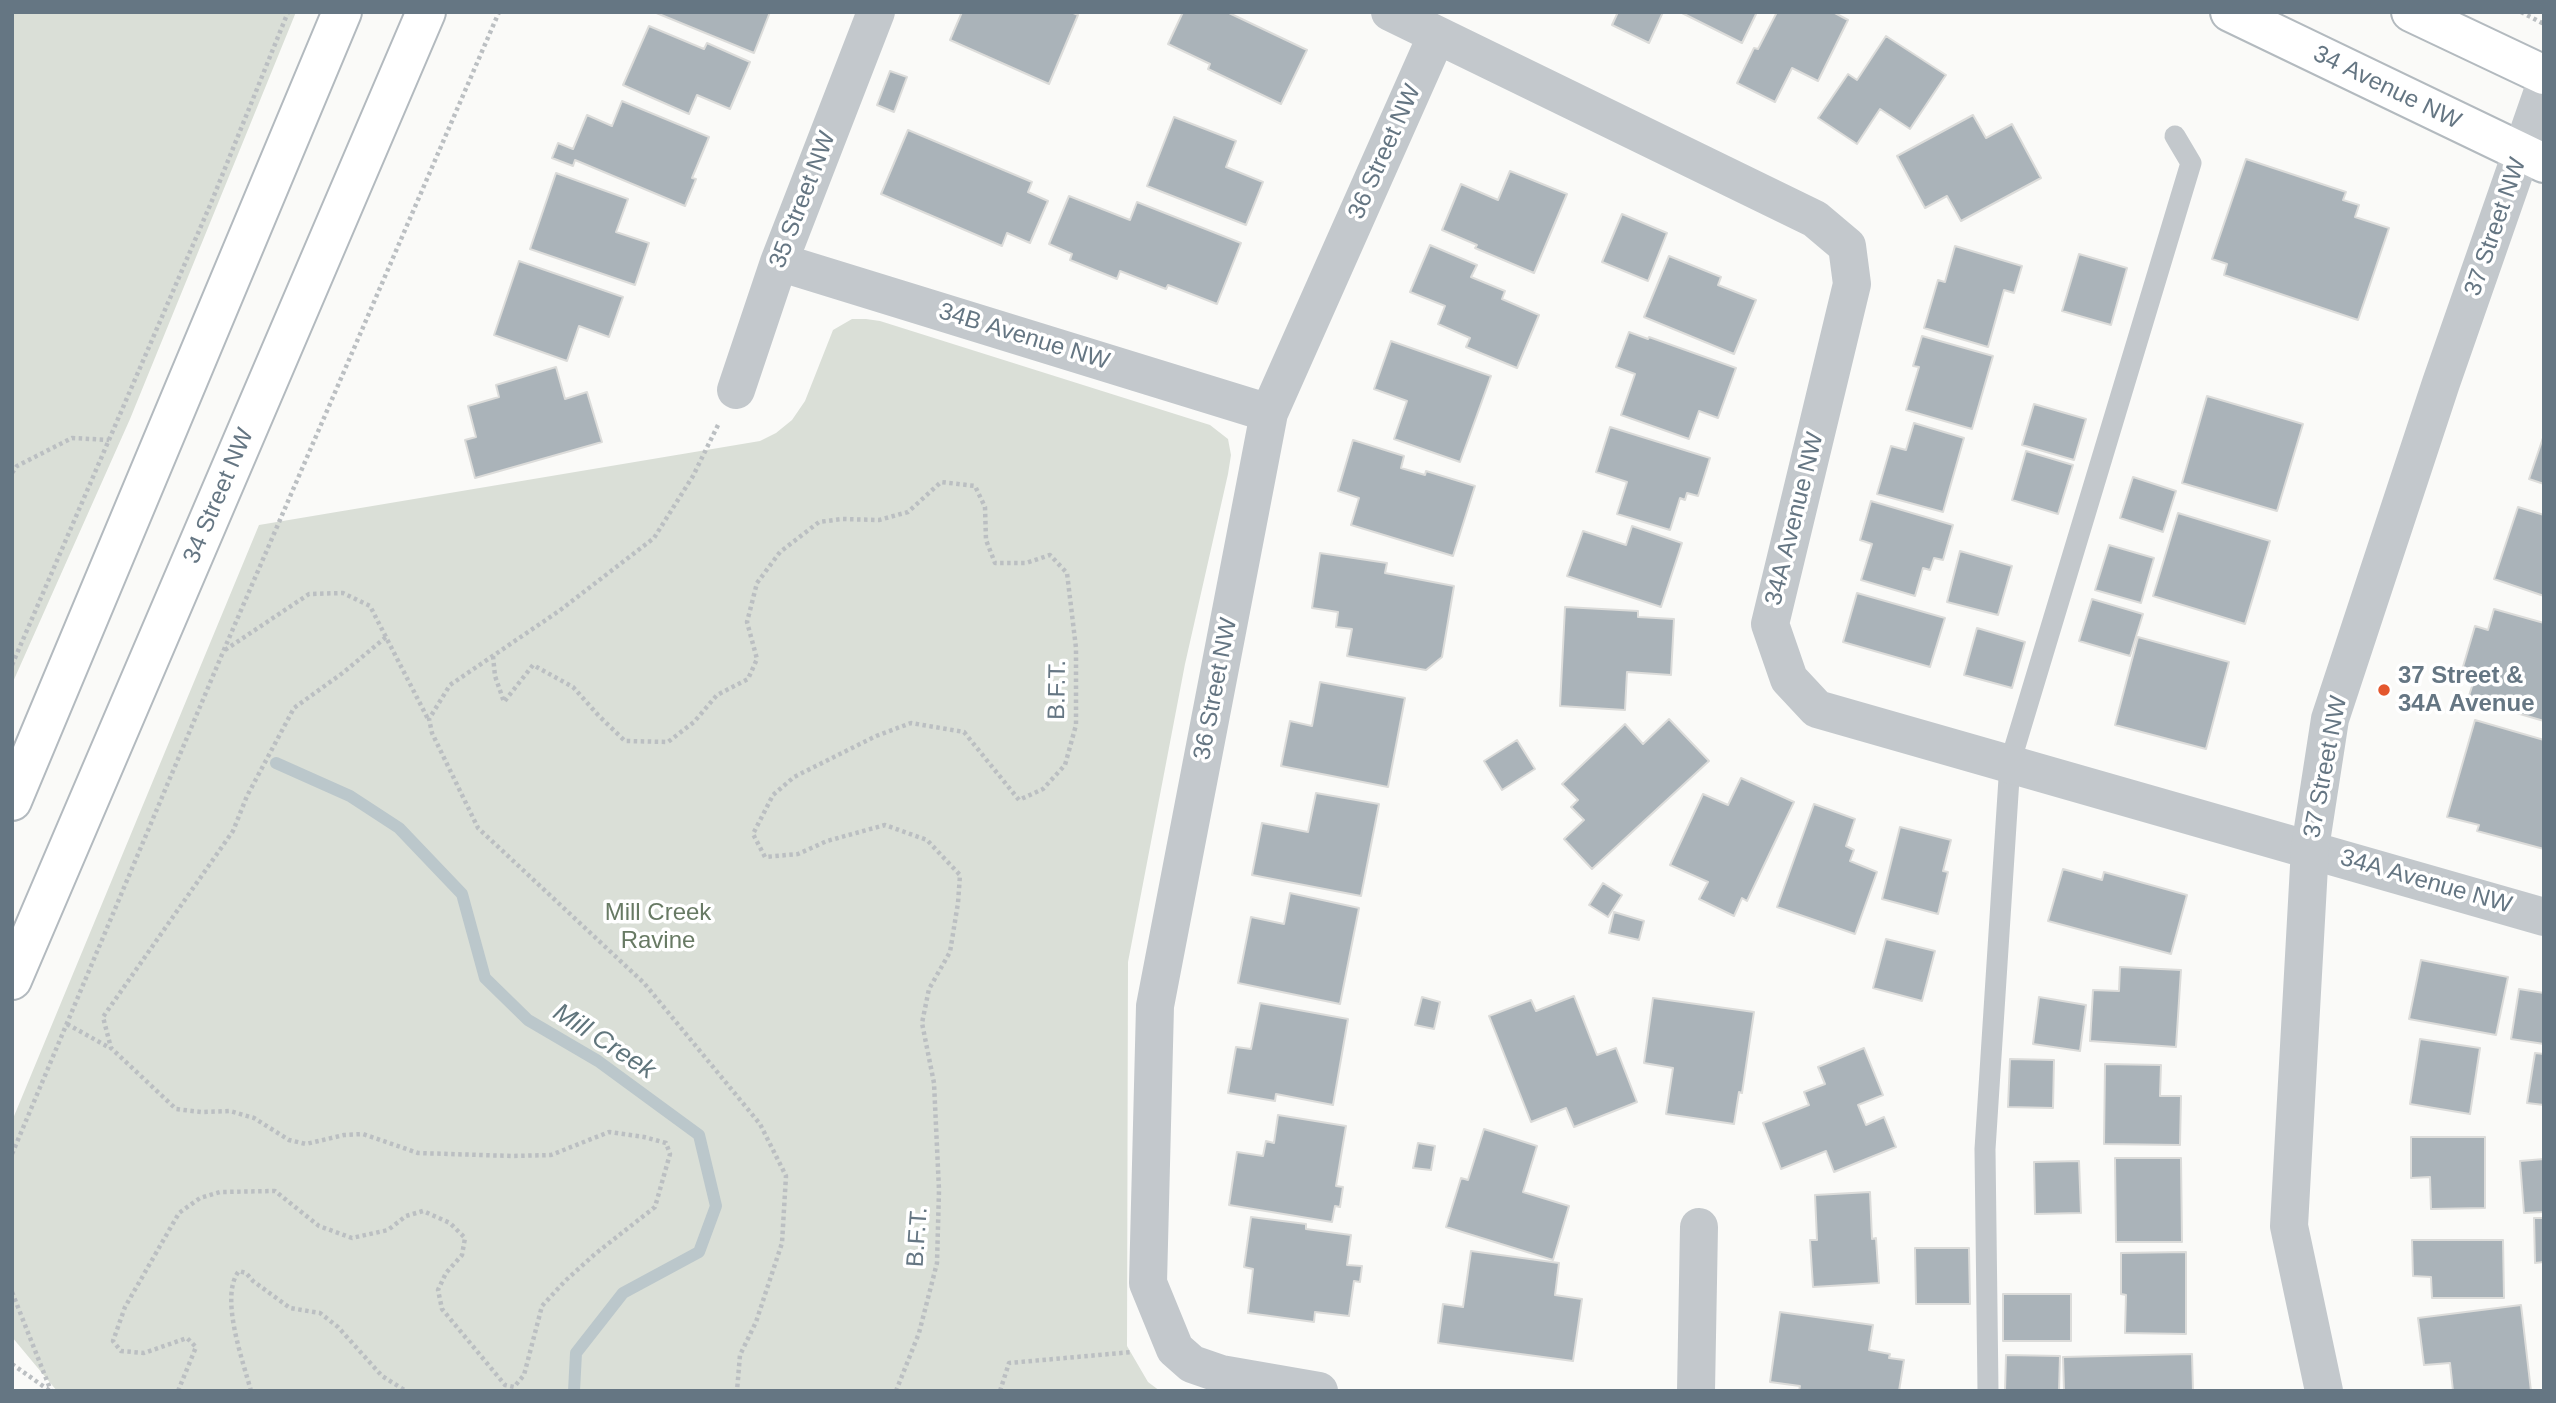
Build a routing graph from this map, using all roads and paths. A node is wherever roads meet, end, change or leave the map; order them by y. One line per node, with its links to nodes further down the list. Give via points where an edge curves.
1 (288, 12): 19 (path)
2 (342, 12): 27 (main road)
3 (426, 12): 30 (main road, 34 Street NW)
4 (499, 12): 22 (path)
5 (876, 12): 16 (street, 35 Street NW)
6 (1390, 12): 11 (street, 34A Avenue NW)
7 (2230, 12): 15 (main road, 34 Avenue NW)
8 (2410, 12): 12 (main road)
9 (2521, 12): 10 (path)
10 (2544, 24)
11 (1436, 37): 18 (street, 36 Street NW); 26 (street, 34A Avenue NW, via 1815,219 1847,246 1852,284 1769,624 1788,679 1817,709)
12 (2544, 75)
13 (2544, 88): 15 (street, 37 Street NW)
14 (2175, 135): 26 (lane, via 2191,163)
15 (2533, 158): 28 (street, 37 Street NW, via 2441,383 2330,719)
16 (779, 262): 17 (street, 35 Street NW); 18 (street, 34B Avenue NW)
17 (736, 390): 23 (path, via 693,476 654,538)
18 (1269, 413): 36 (street, 36 Street NW, via 1155,1006 1148,1283)
19 (109, 440): 20 (path, via 72,438 17,466); 24 (path)
20 (12, 473)
21 (386, 638): 22 (path, via 370,606 343,593 309,594); 25 (path); 32 (path, via 294,708 233,831 103,1017)
22 (223, 652): 31 (path)
23 (493, 656): 25 (path, via 450,685); 43 (path, B.F.T., via 505,702 533,665 573,687 625,741 668,742 694,722 717,695 748,680 757,659 747,622 757,583 780,552 819,522 879,520 908,512 941,482 975,486 985,507 986,540 995,563 1026,563 1050,555 1067,573 1076,648 1076,725 1065,765 1043,789 1019,800 964,732 911,723 794,777 773,795 753,834 765,857 798,854 885,825 927,840 960,875 950,952 929,989 922,1023 934,1083 937,1263 919,1333)
24 (12, 664)
25 (429, 719): 42 (path, via 478,828 644,983 760,1124 786,1175 782,1243 740,1355)
26 (2010, 763): 28 (street, 34A Avenue NW); 47 (lane, via 1986,1149)
27 (12, 801)
28 (2310, 848): 29 (street, 34A Avenue NW); 48 (street, 37 Street NW, via 2289,1226)
29 (2544, 917)
30 (12, 981)
31 (66, 1024): 32 (path); 33 (path)
32 (111, 1048): 39 (path, via 176,1109 230,1111 306,1144 363,1134 418,1153 551,1156 609,1132 666,1143 670,1154 655,1207 595,1254 542,1306 524,1375 514,1387 505,1385 442,1309 438,1290 461,1255 465,1238 450,1223 423,1211 406,1216 388,1230 352,1238 319,1226 275,1191 220,1192 200,1198 179,1213 125,1307 113,1341 121,1351 144,1353 187,1338 196,1347)
33 (12, 1154)
34 (1699, 1227): 46 (street)
35 (12, 1292): 38 (path)
36 (1183, 1356): 44 (path, via 1009,1363); 45 (street, via 1245,1379)
37 (12, 1364): 38 (path)
38 (50, 1391)
39 (178, 1391)
40 (251, 1391): 41 (path, via 230,1296 239,1270 290,1308 320,1313 382,1376)
41 (406, 1391)
42 (737, 1391)
43 (896, 1391)
44 (1000, 1391)
45 (1319, 1391)
46 (1696, 1391)
47 (1988, 1391)
48 (2324, 1391)

